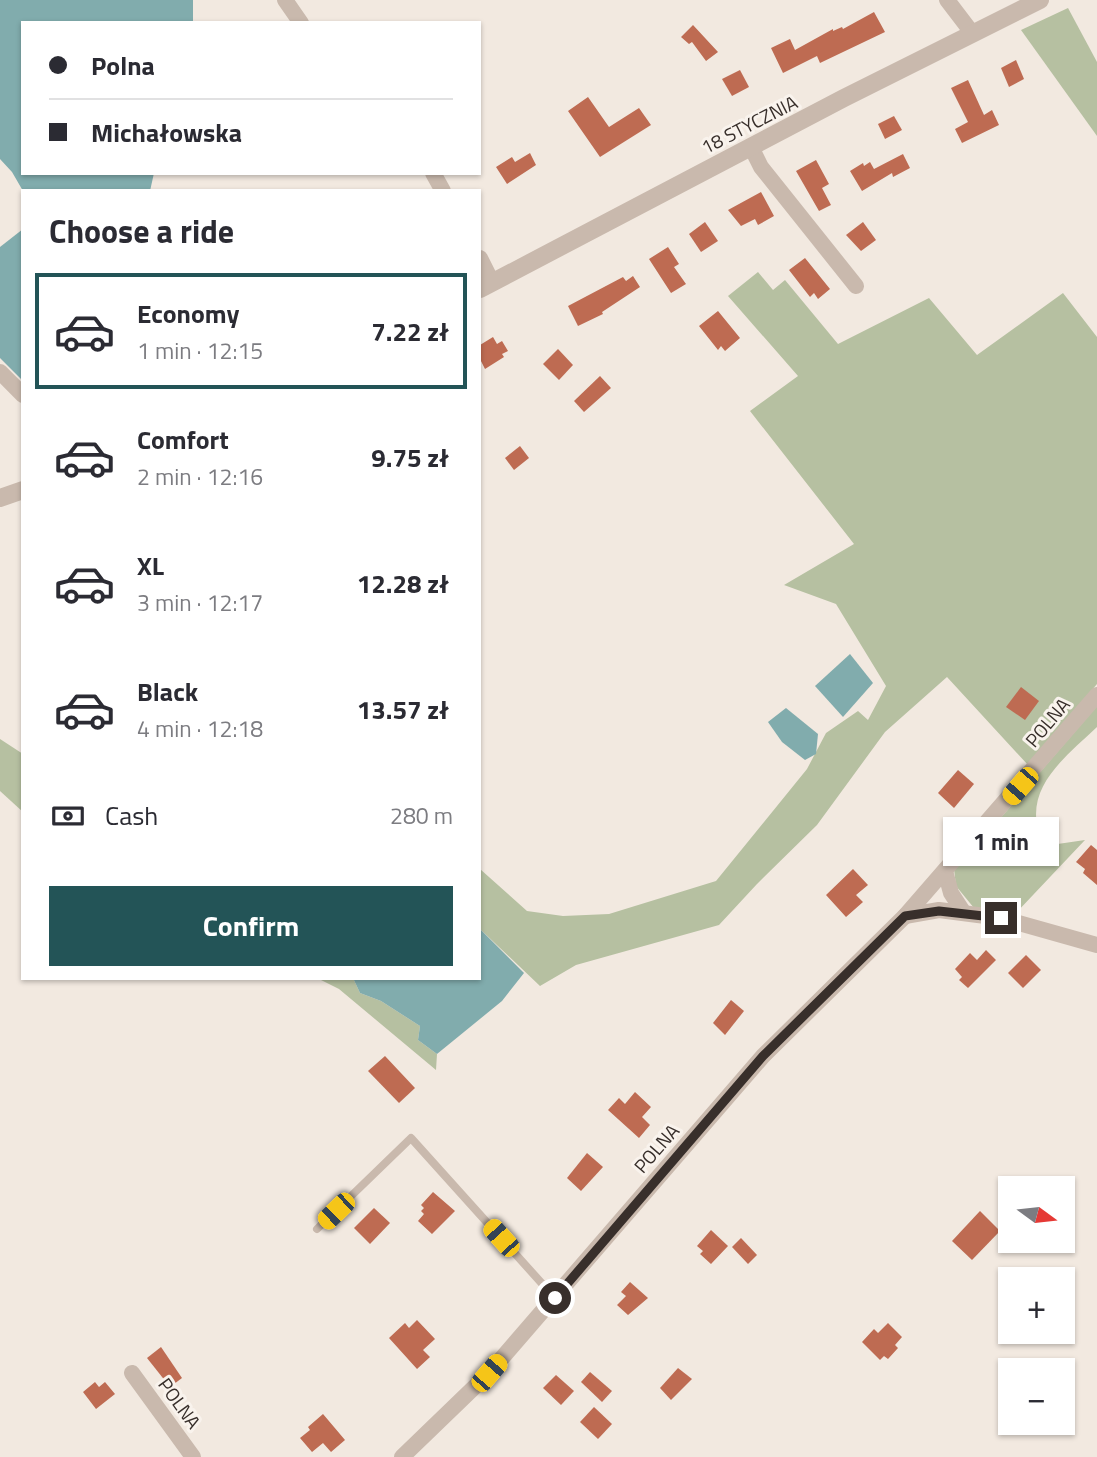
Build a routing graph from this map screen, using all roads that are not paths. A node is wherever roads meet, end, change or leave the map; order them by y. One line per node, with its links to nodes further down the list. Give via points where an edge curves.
1 (285, 0): 4 (street)
2 (947, 0): 5 (street)
3 (1040, 0): 5 (street, 18 STYCZNIA)
4 (300, 21)
5 (973, 34): 6 (street, 18 STYCZNIA)
6 (751, 147): 8 (street, 18 STYCZNIA); 9 (street, via 761,167)
7 (481, 263): 8 (street)
8 (486, 286)
9 (856, 286)
10 (0, 372): 11 (street)
11 (21, 393)
12 (21, 491): 13 (street)
13 (0, 498)
14 (1097, 695): 15 (street, POLNA)
15 (945, 871): 16 (street, via 951,893); 17 (street, POLNA)
16 (964, 913): 17 (street); 18 (street, via 1001,918)
17 (905, 916): 20 (street, POLNA, via 763,1056)
18 (1097, 945)
19 (317, 1229): 20 (lane, via 411,1138)
20 (555, 1298): 23 (street, POLNA, via 489,1373)
21 (132, 1373): 22 (street, POLNA)
22 (193, 1457)
23 (402, 1457)

